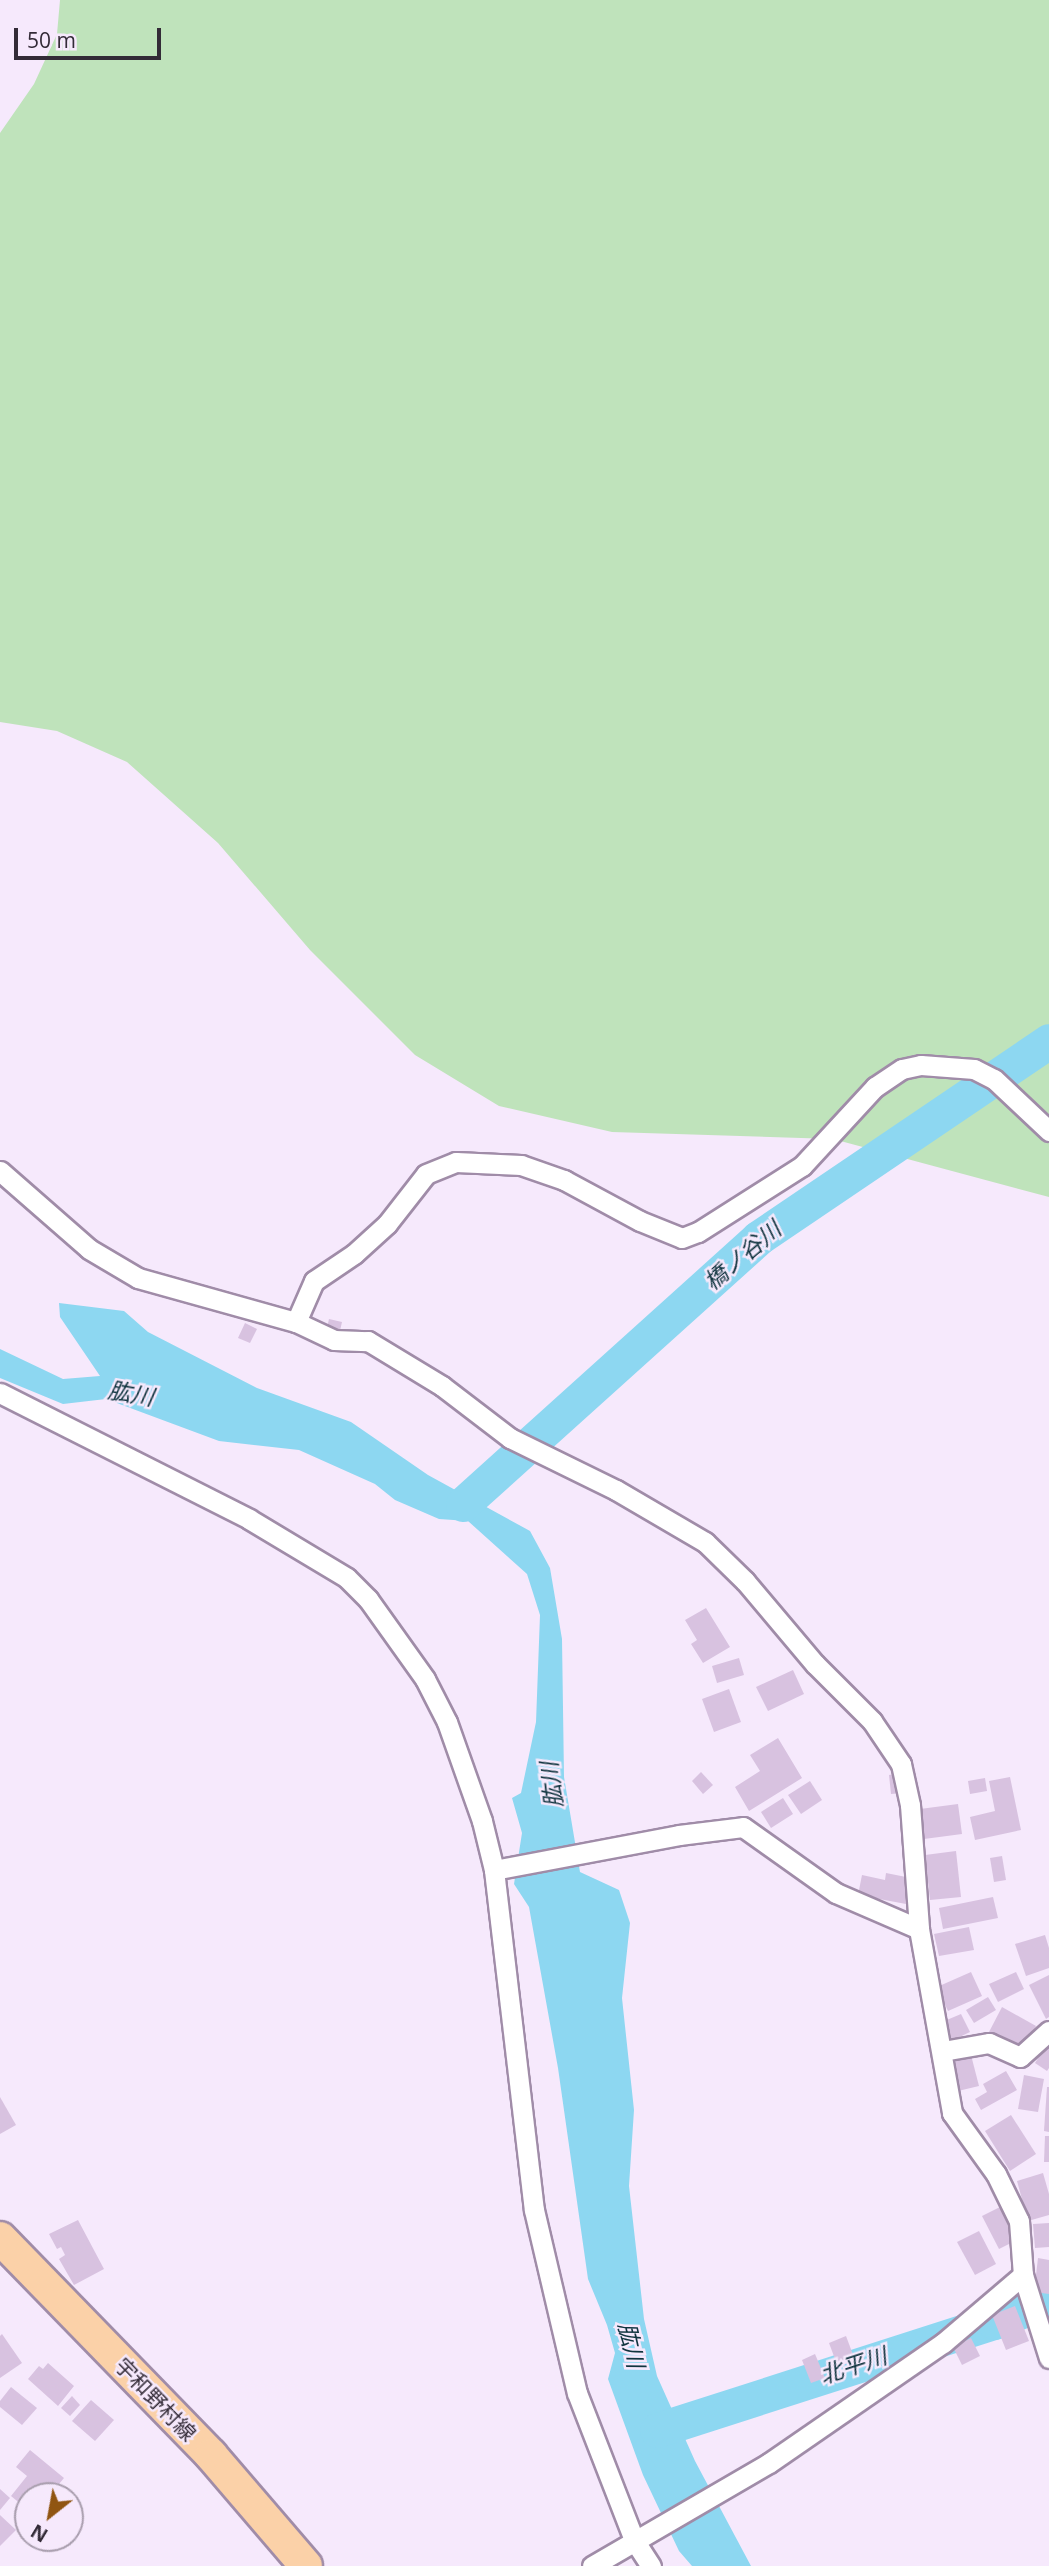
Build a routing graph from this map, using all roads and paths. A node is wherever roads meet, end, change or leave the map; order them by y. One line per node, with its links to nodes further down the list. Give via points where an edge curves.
1 (1049, 1131): 3 (street, via 994,1079 974,1069 921,1065 902,1069 875,1087 802,1166 682,1238 564,1180 522,1165 456,1162 426,1174 387,1224 314,1281)
2 (0, 1171): 3 (street, via 89,1249 138,1278)
3 (296, 1322): 6 (street, via 334,1340 368,1341 442,1386 510,1438 616,1490 705,1542 745,1580 815,1664 872,1721 901,1764 911,1804)
4 (0, 1393): 5 (street, via 249,1519 347,1578 382,1617 425,1679 447,1722)
5 (500, 1867): 6 (street, via 743,1827 836,1893); 12 (street, via 534,2210 577,2393)
6 (919, 1929): 8 (street)
7 (1049, 2031): 8 (street, via 1020,2057 989,2043)
8 (943, 2051): 10 (street, via 952,2113 996,2174 1019,2221)
9 (0, 2238): 13 (main road, 宇和野村線, via 211,2455)
10 (1023, 2275): 11 (street); 12 (street, via 943,2343 769,2463)
11 (1049, 2358)
12 (642, 2536): 14 (street); 15 (street)
13 (306, 2566)
14 (592, 2566)
15 (652, 2566)

